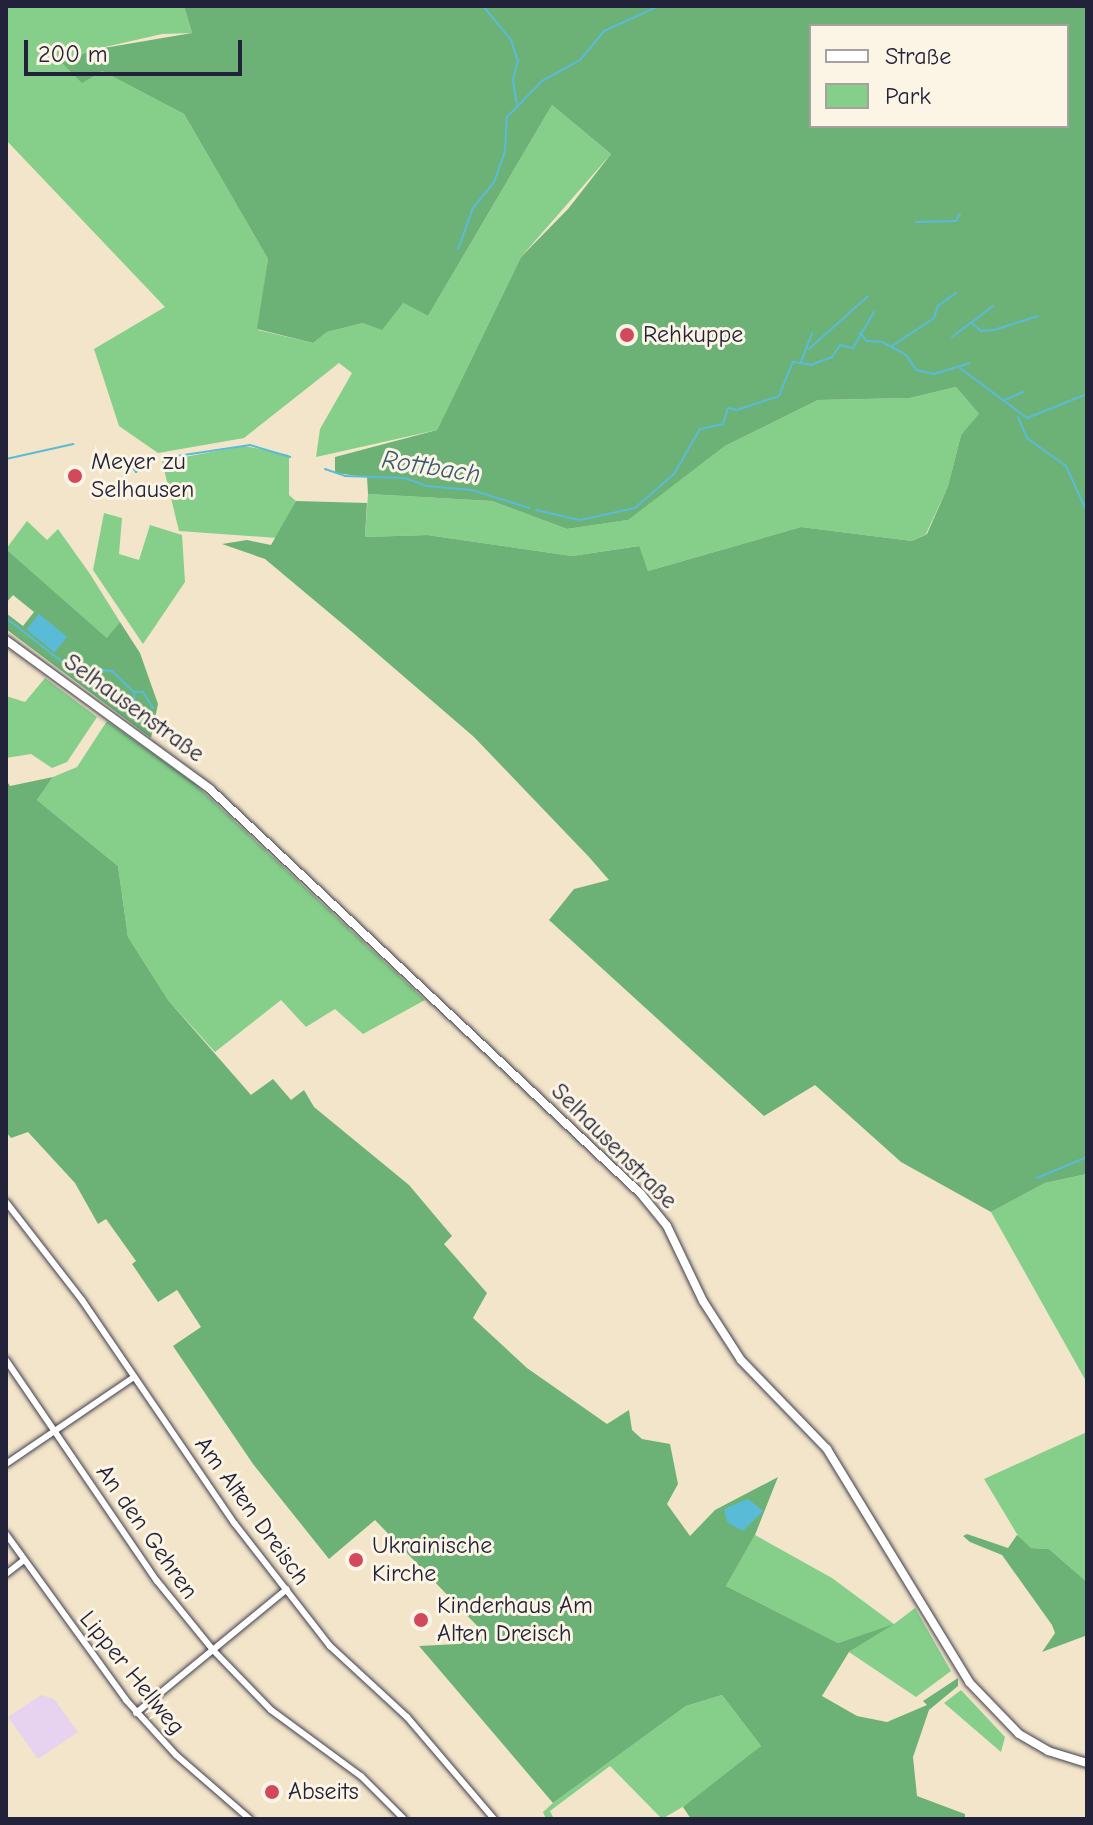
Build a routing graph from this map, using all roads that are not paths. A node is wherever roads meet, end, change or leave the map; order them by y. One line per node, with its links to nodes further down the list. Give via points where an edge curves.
1 (6, 640): 13 (street, Selhausenstraße, via 210,789 641,1194 667,1226 703,1301 741,1360 827,1449 969,1682 1019,1734 1048,1751)
2 (6, 1202): 4 (street, Am Alten Dreisch)
3 (6, 1360): 5 (street, An den Gehren)
4 (134, 1377): 5 (street); 10 (street, Am Alten Dreisch)
5 (55, 1431): 6 (street); 11 (street, An den Gehren, via 157,1581)
6 (6, 1464)
7 (6, 1534): 8 (street, Lipper Hellweg)
8 (24, 1560): 9 (street); 12 (street, Lipper Hellweg)
9 (6, 1574)
10 (287, 1589): 11 (street); 16 (street, Am Alten Dreisch, via 344,1661 407,1717)
11 (213, 1650): 12 (street); 15 (street, An den Gehren, via 271,1710 361,1776)
12 (136, 1713): 14 (street, Lipper Hellweg)
13 (1087, 1763)
14 (250, 1819)
15 (404, 1819)
16 (494, 1819)

